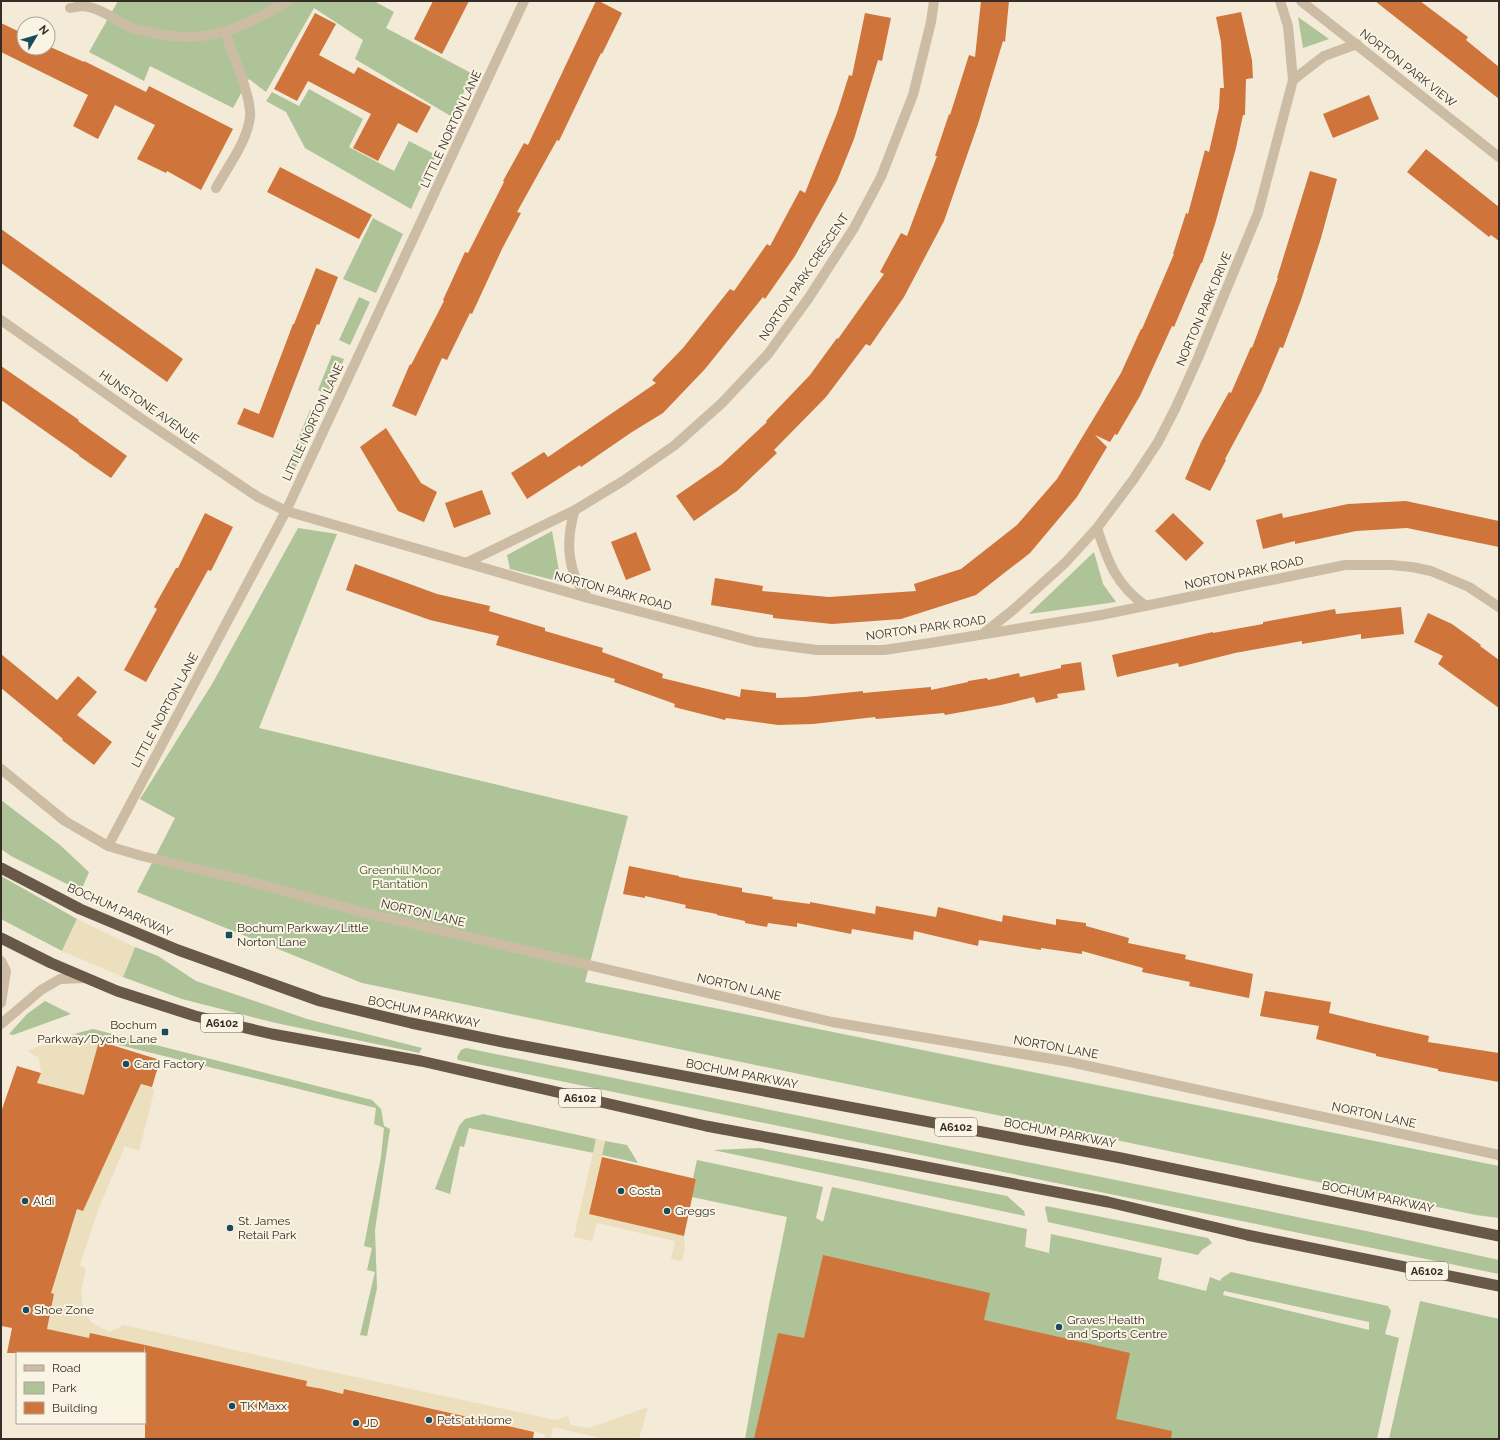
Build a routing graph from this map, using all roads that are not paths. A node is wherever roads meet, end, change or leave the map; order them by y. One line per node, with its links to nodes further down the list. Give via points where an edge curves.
1 (287, 1): 7 (street, via 263,16)
2 (524, 1): 14 (street, LITTLE NORTON LANE)
3 (934, 1): 13 (street, NORTON PARK CRESCENT, via 913,95 881,176 854,228 808,299 768,354 722,403 675,445)
4 (1280, 1): 9 (street, NORTON PARK DRIVE, via 1288,26)
5 (1301, 1): 8 (street, NORTON PARK VIEW)
6 (70, 8): 7 (street, via 82,6 96,10 133,28 166,36 198,37)
7 (225, 32): 11 (street, via 250,101 250,116 245,137)
8 (1357, 44): 9 (street, via 1324,56); 10 (street, NORTON PARK VIEW)
9 (1293, 80): 15 (street, NORTON PARK DRIVE, via 1258,213 1198,358 1158,442)
10 (1499, 157)
11 (216, 188)
12 (1, 320): 14 (street, HUNSTONE AVENUE, via 252,493)
13 (575, 510): 16 (street, NORTON PARK CRESCENT); 17 (street, via 570,529 569,557 576,581)
14 (286, 511): 16 (street, NORTON PARK ROAD); 22 (street, LITTLE NORTON LANE)
15 (1097, 528): 18 (street, via 1113,570 1127,591); 20 (street, NORTON PARK DRIVE, via 1065,563)
16 (466, 563): 17 (street, NORTON PARK ROAD)
17 (588, 598): 20 (street, NORTON PARK ROAD, via 756,642 817,650 884,650)
18 (1146, 606): 19 (street, NORTON PARK ROAD, via 1345,565 1391,565 1418,568 1451,578); 20 (street, NORTON PARK ROAD)
19 (1499, 607)
20 (982, 634)
21 (1, 769): 22 (street, NORTON LANE, via 65,821)
22 (108, 846): 30 (street, NORTON LANE, via 370,914 832,1022 1070,1062)
23 (1, 868): 31 (highway, BOCHUM PARKWAY / A6102, via 80,909 144,936 320,1001 508,1043 1121,1158)
24 (1, 938): 26 (highway, A6102)
25 (1, 961): 27 (street, via 6,971)
26 (85, 978): 29 (street, via 60,979 41,990); 32 (highway, A6102, via 195,1016 272,1034 420,1061 706,1126 1086,1198 1247,1235)
27 (1, 1003)
28 (1, 1006): 29 (street)
29 (2, 1023)
30 (1499, 1155)
31 (1499, 1236)
32 (1499, 1286)

